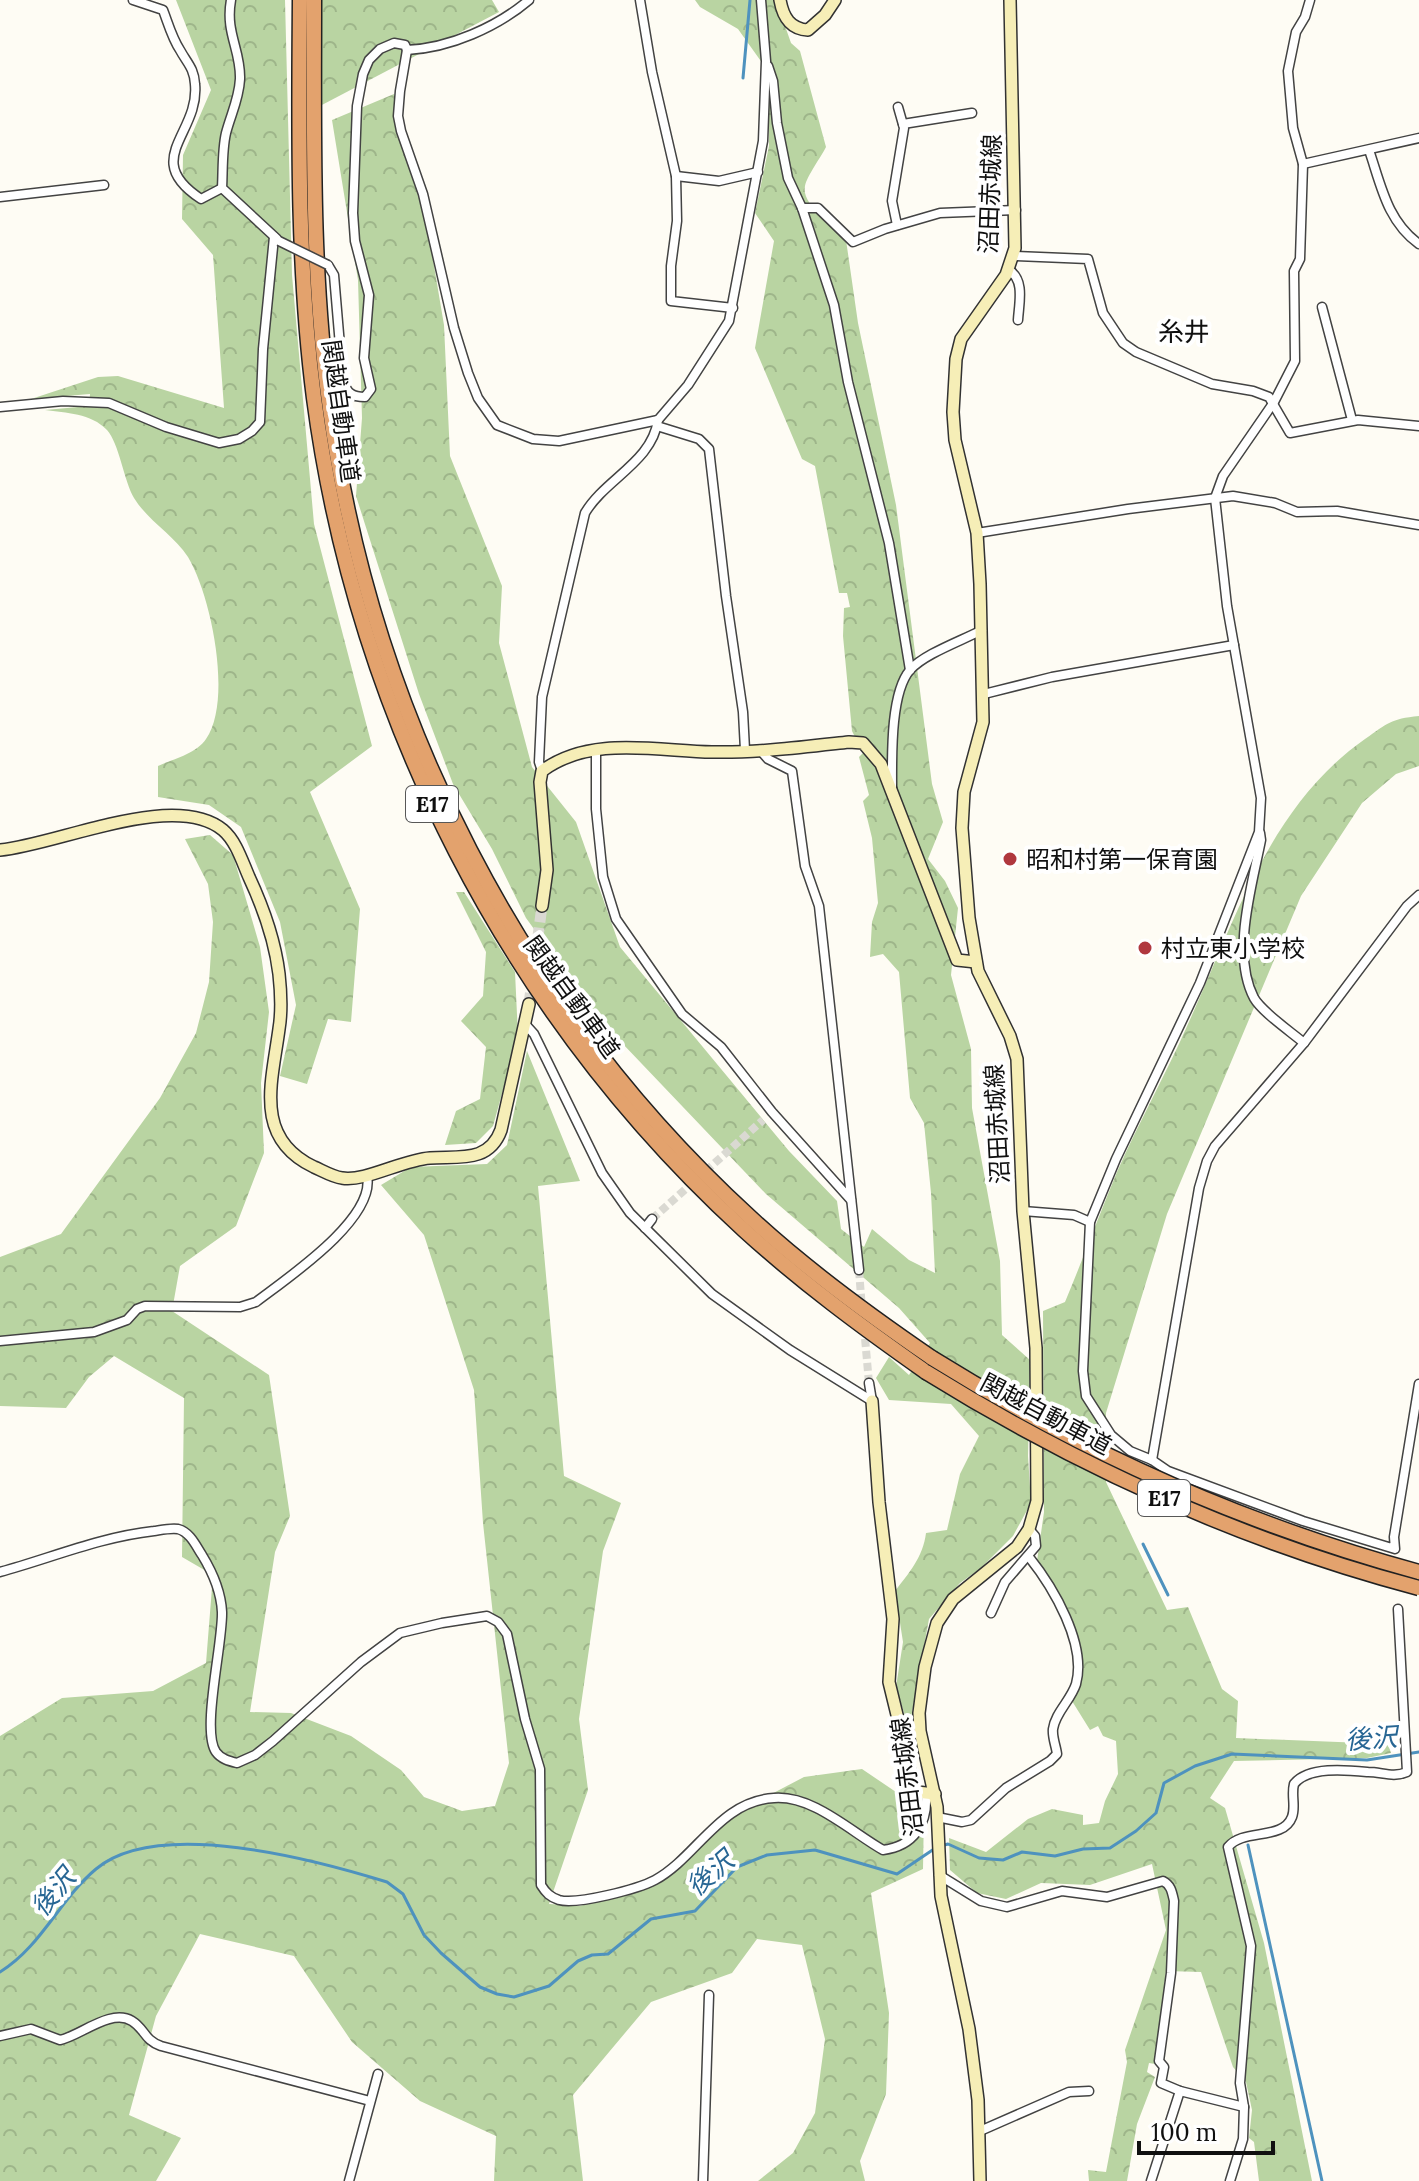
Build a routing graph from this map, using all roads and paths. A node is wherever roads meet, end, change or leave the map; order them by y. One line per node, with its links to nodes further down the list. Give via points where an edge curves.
1 (133, 0): 23 (street, via 163,10 179,50 193,68 196,101 178,142 174,175 201,199)
2 (231, 0): 23 (street, via 229,29 240,81 226,134)
3 (300, 0): 70 (highway, 関越自動車道 / E17, via 301,212 314,399 332,508 361,619 411,759 481,899 545,1003 640,1123 776,1259 865,1329)
4 (314, 0): 70 (highway, 関越自動車道 / E17, via 318,280 338,461 357,553 399,691 453,817 526,949 641,1103 750,1217)
5 (529, 0): 12 (street, via 450,45)
6 (640, 0): 21 (street)
7 (761, 0): 13 (street)
8 (780, 0): 9 (main road, via 791,25 808,30)
9 (835, 0)
10 (1010, 0): 26 (main road, 沼田赤城線)
11 (1310, 0): 19 (street, via 1288,71 1293,128)
12 (407, 50): 28 (street, bridge, via 394,43 380,49 363,74 357,106 353,213 369,295 364,358 371,389 365,397 347,392 343,381 334,275 328,265); 38 (street, via 401,131 432,226 454,328 483,407 497,425 546,441)
13 (766, 61): 20 (street); 25 (street, via 788,178)
14 (898, 107): 16 (street)
15 (972, 113): 16 (street)
16 (903, 124): 27 (street, via 892,201)
17 (1419, 138): 18 (street)
18 (1369, 150): 19 (street); 29 (street, via 1390,212)
19 (1303, 164): 35 (street, via 1300,259 1294,271 1295,361)
20 (758, 172): 21 (street, via 719,181); 33 (street)
21 (676, 176): 33 (street, via 671,301)
22 (104, 185): 24 (street)
23 (222, 188): 28 (street)
24 (0, 197)
25 (802, 208): 27 (street, via 818,208 853,242); 45 (street, via 834,305 889,543)
26 (1016, 210): 27 (street, via 940,213); 30 (main road, 沼田赤城線)
27 (897, 225)
28 (276, 239): 36 (street, via 260,422 239,439 219,443 109,403)
29 (1419, 244)
30 (1013, 256): 31 (main road, 沼田赤城線); 35 (street, via 1088,259 1103,313 1123,343 1212,384 1261,393)
31 (1009, 270): 34 (street, via 1020,286); 42 (main road, 沼田赤城線, via 965,331 956,359 955,440)
32 (1322, 307): 37 (street)
33 (733, 308): 38 (street, via 697,373)
34 (1018, 320)
35 (1274, 402): 37 (street, via 1292,433); 40 (street, via 1223,476)
36 (0, 407)
37 (1352, 420): 39 (street)
38 (658, 423): 47 (street, via 699,439 709,449); 50 (street, via 641,455 585,513 542,697)
39 (1419, 426)
40 (1215, 498): 41 (street, via 1254,498 1297,512 1346,512); 42 (street); 44 (street)
41 (1419, 525)
42 (977, 533): 43 (main road, 沼田赤城線)
43 (982, 630): 45 (street); 46 (main road, 沼田赤城線)
44 (1234, 645): 46 (street); 52 (street, via 1261,798)
45 (910, 670): 51 (street, via 895,716)
46 (984, 694): 56 (main road, 沼田赤城線, via 962,828)
47 (745, 750): 48 (main road); 49 (main road)
48 (760, 750): 51 (main road, via 863,743 881,764); 63 (street, via 788,767 794,777 805,866 819,906)
49 (596, 751): 50 (main road, via 567,757); 60 (street, via 603,877 616,919 682,1014 721,1047)
50 (542, 771): 55 (main road, via 547,870)
51 (893, 799): 56 (main road, via 957,960)
52 (1259, 832): 59 (street, via 1246,912 1246,976 1255,1000); 66 (street, via 1200,983)
53 (0, 850): 62 (main road, via 172,815 198,818 222,829 233,841 260,901 279,973 280,1026 271,1075 275,1130 307,1163 341,1178)
54 (1419, 895): 59 (street)
55 (542, 906)
56 (976, 962): 64 (main road, 沼田赤城線, via 1017,1059)
57 (529, 1004): 58 (main road)
58 (525, 1024): 62 (main road, via 501,1130 490,1149 473,1156 408,1161); 67 (street, via 602,1173)
59 (1304, 1043): 74 (street, via 1241,1113 1207,1161)
60 (772, 1112): 61 (street); 63 (street)
61 (763, 1120)
62 (367, 1176): 69 (street, via 367,1188 347,1225 256,1302 240,1307 145,1306 127,1320 94,1332)
63 (852, 1200): 68 (street)
64 (1023, 1211): 66 (street, via 1074,1215); 75 (main road, 沼田赤城線, via 1036,1364 1037,1501)
65 (652, 1219): 67 (street)
66 (1090, 1222): 74 (street, via 1086,1396 1120,1445)
67 (645, 1228): 73 (street, via 712,1294)
68 (859, 1270)
69 (0, 1341)
70 (929, 1365): 78 (highway, 関越自動車道 / E17, bridge, via 1163,1482 1325,1544); 79 (highway, 関越自動車道 / E17, bridge, via 999,1417 1078,1459 1242,1530)
71 (869, 1383): 73 (street)
72 (1419, 1384): 74 (street, via 1395,1549 1243,1499)
73 (872, 1401): 82 (main road, via 893,1619 889,1682 912,1787)
74 (1152, 1460)
75 (1029, 1529): 76 (street, via 1036,1546); 82 (main road, 沼田赤城線, via 1009,1556 953,1599 937,1623 919,1713)
76 (1029, 1557): 81 (street, via 1005,1582); 83 (street, via 1056,1595 1073,1638 1077,1677 1053,1728 1057,1754 1006,1788 971,1820)
77 (0, 1572): 82 (street, via 133,1533 185,1532 218,1587 222,1612 212,1739 219,1756 237,1763 264,1748 400,1633 487,1616 498,1622 507,1634 540,1769 541,1885 546,1894 562,1901 654,1881 738,1807 774,1798 814,1808 883,1850 894,1849 920,1830)
78 (1419, 1572)
79 (1419, 1588)
80 (1398, 1609): 91 (street, via 1407,1772 1307,1774 1294,1784 1292,1817 1286,1826 1237,1838 1228,1847 1251,1946 1240,2083)
81 (991, 1613)
82 (930, 1794): 83 (main road, 沼田赤城線)
83 (937, 1824): 84 (main road, 沼田赤城線)
84 (939, 1875): 89 (street, via 981,1901 1007,1907 1062,1891 1107,1897 1167,1884 1174,1901 1171,1973 1159,2061 1164,2067 1161,2083); 92 (main road, 沼田赤城線, via 969,2029)
85 (709, 1995): 94 (street)
86 (0, 2036): 90 (street, via 31,2029 60,2040 123,2018 161,2046)
87 (378, 2074): 90 (street)
88 (1089, 2091): 92 (street, via 1069,2092)
89 (1180, 2091): 91 (street); 96 (street)
90 (370, 2101): 93 (street)
91 (1244, 2107): 97 (street, via 1243,2139)
92 (980, 2131): 95 (main road, 沼田赤城線)
93 (349, 2181)
94 (703, 2181)
95 (980, 2181)
96 (1151, 2181)
97 (1230, 2181)

